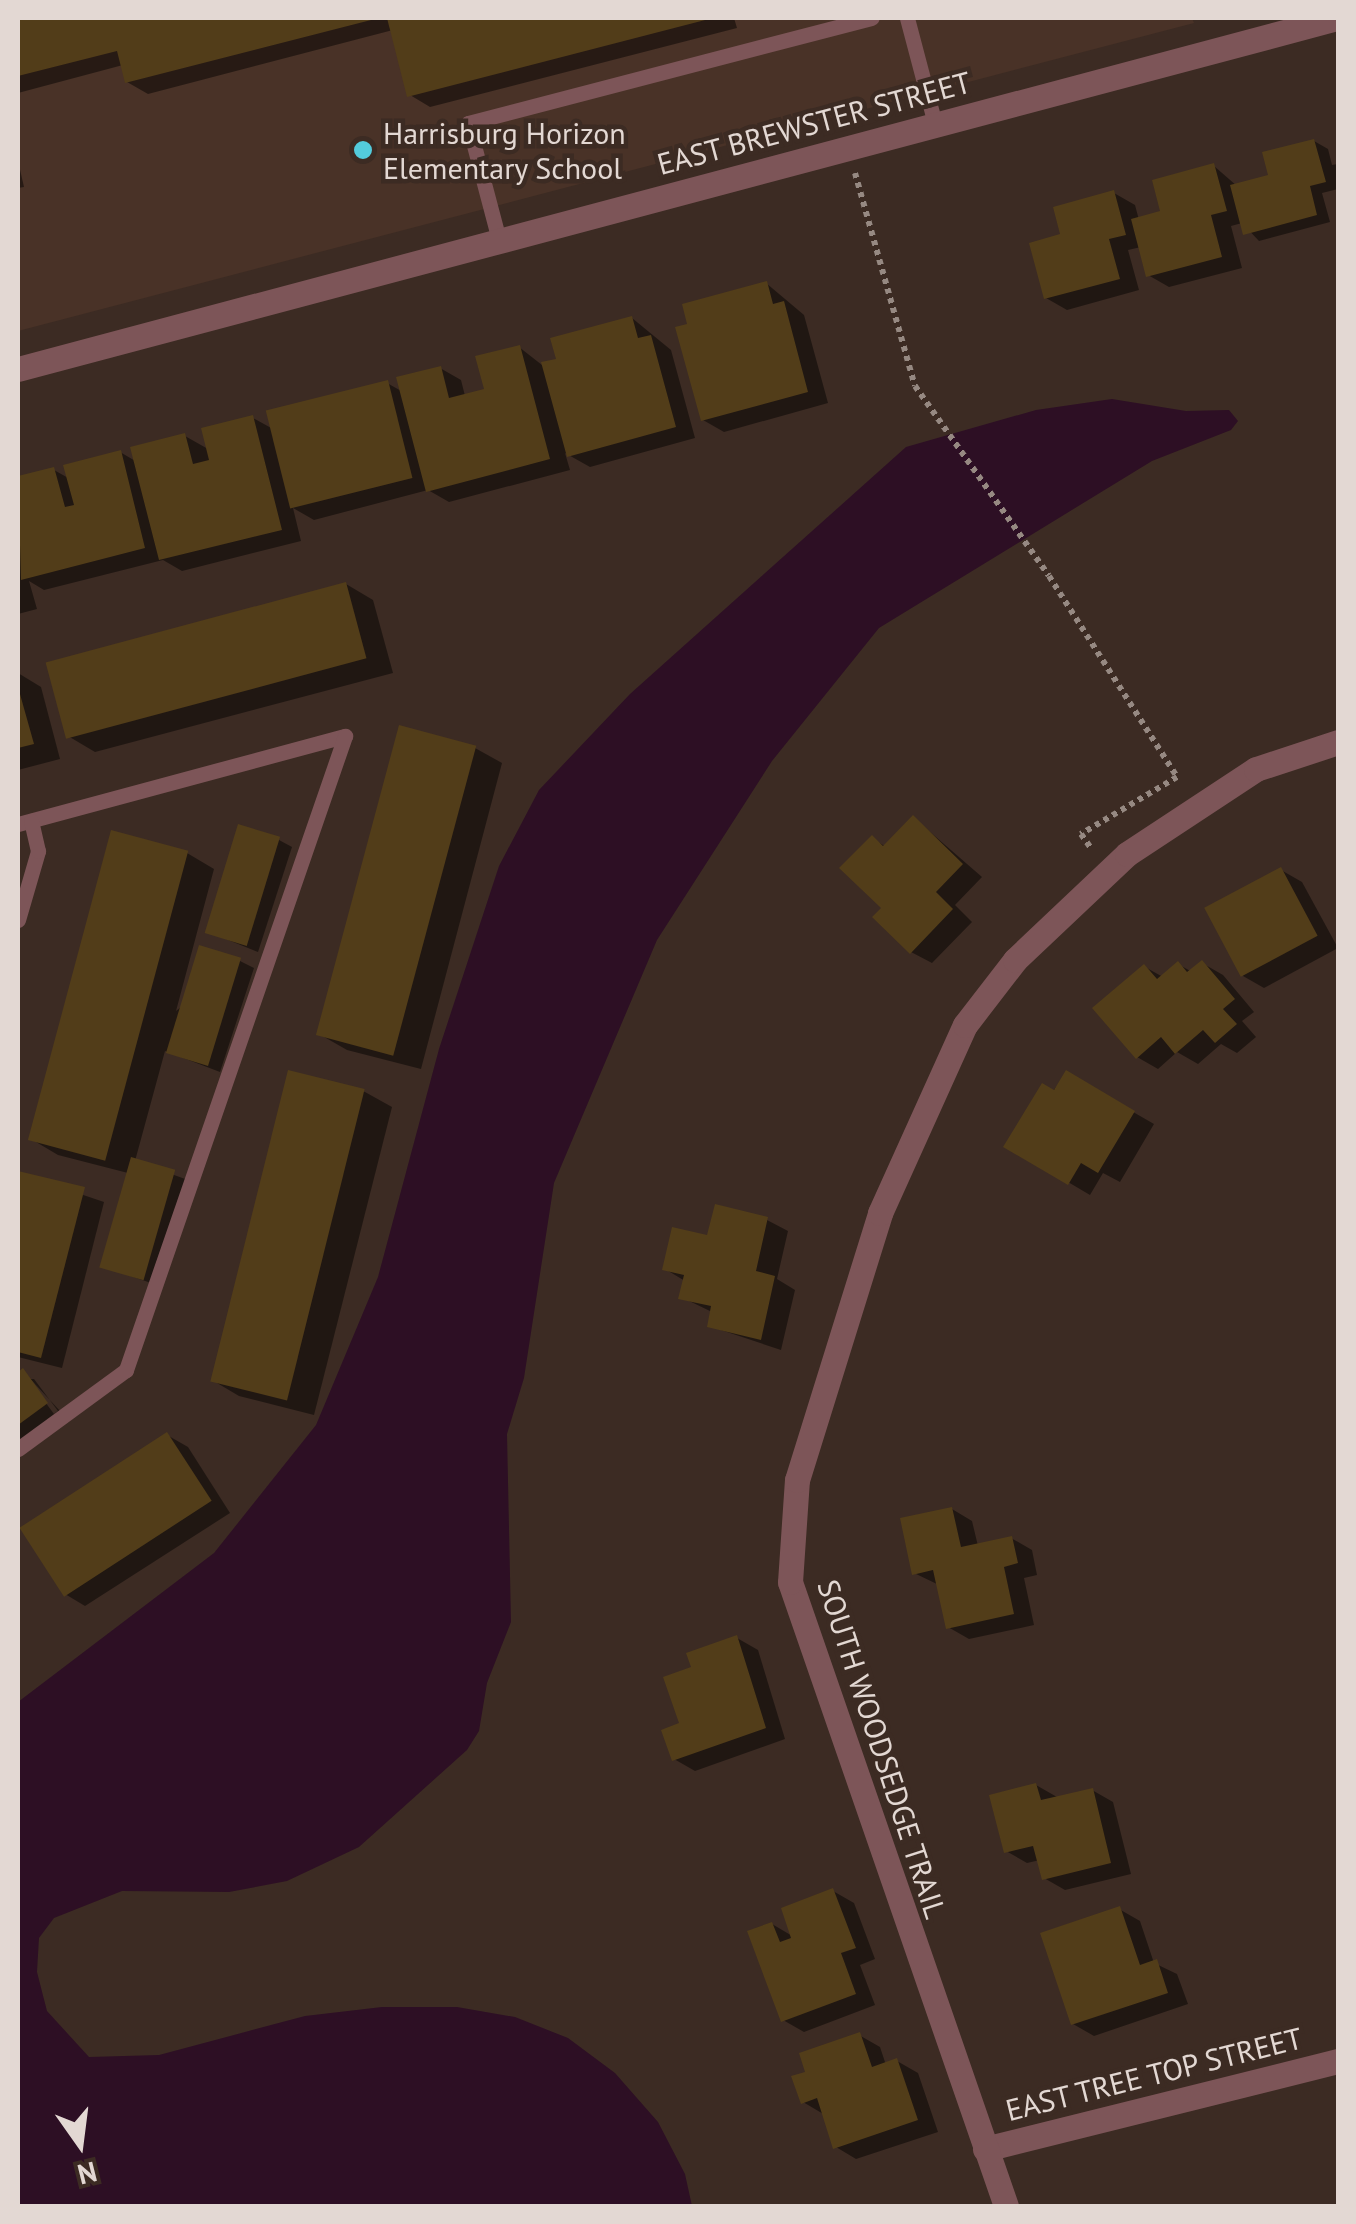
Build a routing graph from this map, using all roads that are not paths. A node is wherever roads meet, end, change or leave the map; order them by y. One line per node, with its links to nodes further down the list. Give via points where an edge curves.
1 (872, 18): 6 (lane, via 468,124)
2 (906, 18): 5 (lane)
3 (1337, 18): 4 (street, EAST BREWSTER STREET)
4 (1276, 25): 5 (street, EAST BREWSTER STREET)
5 (934, 124): 6 (street, EAST BREWSTER STREET)
6 (498, 240): 7 (street, EAST BREWSTER STREET)
7 (18, 370)
8 (1338, 742): 13 (street, SOUTH WOODSEDGE TRAIL, via 1256,768 1192,806 1107,873 1015,960 965,1025 880,1213 797,1480 790,1582)
9 (24, 823): 10 (lane, via 38,852); 11 (lane, via 345,736 126,1370)
10 (18, 920)
11 (18, 1449)
12 (1338, 2061): 13 (street, EAST TREE TOP STREET)
13 (985, 2149): 14 (street, SOUTH WOODSEDGE TRAIL)
14 (1006, 2206)

